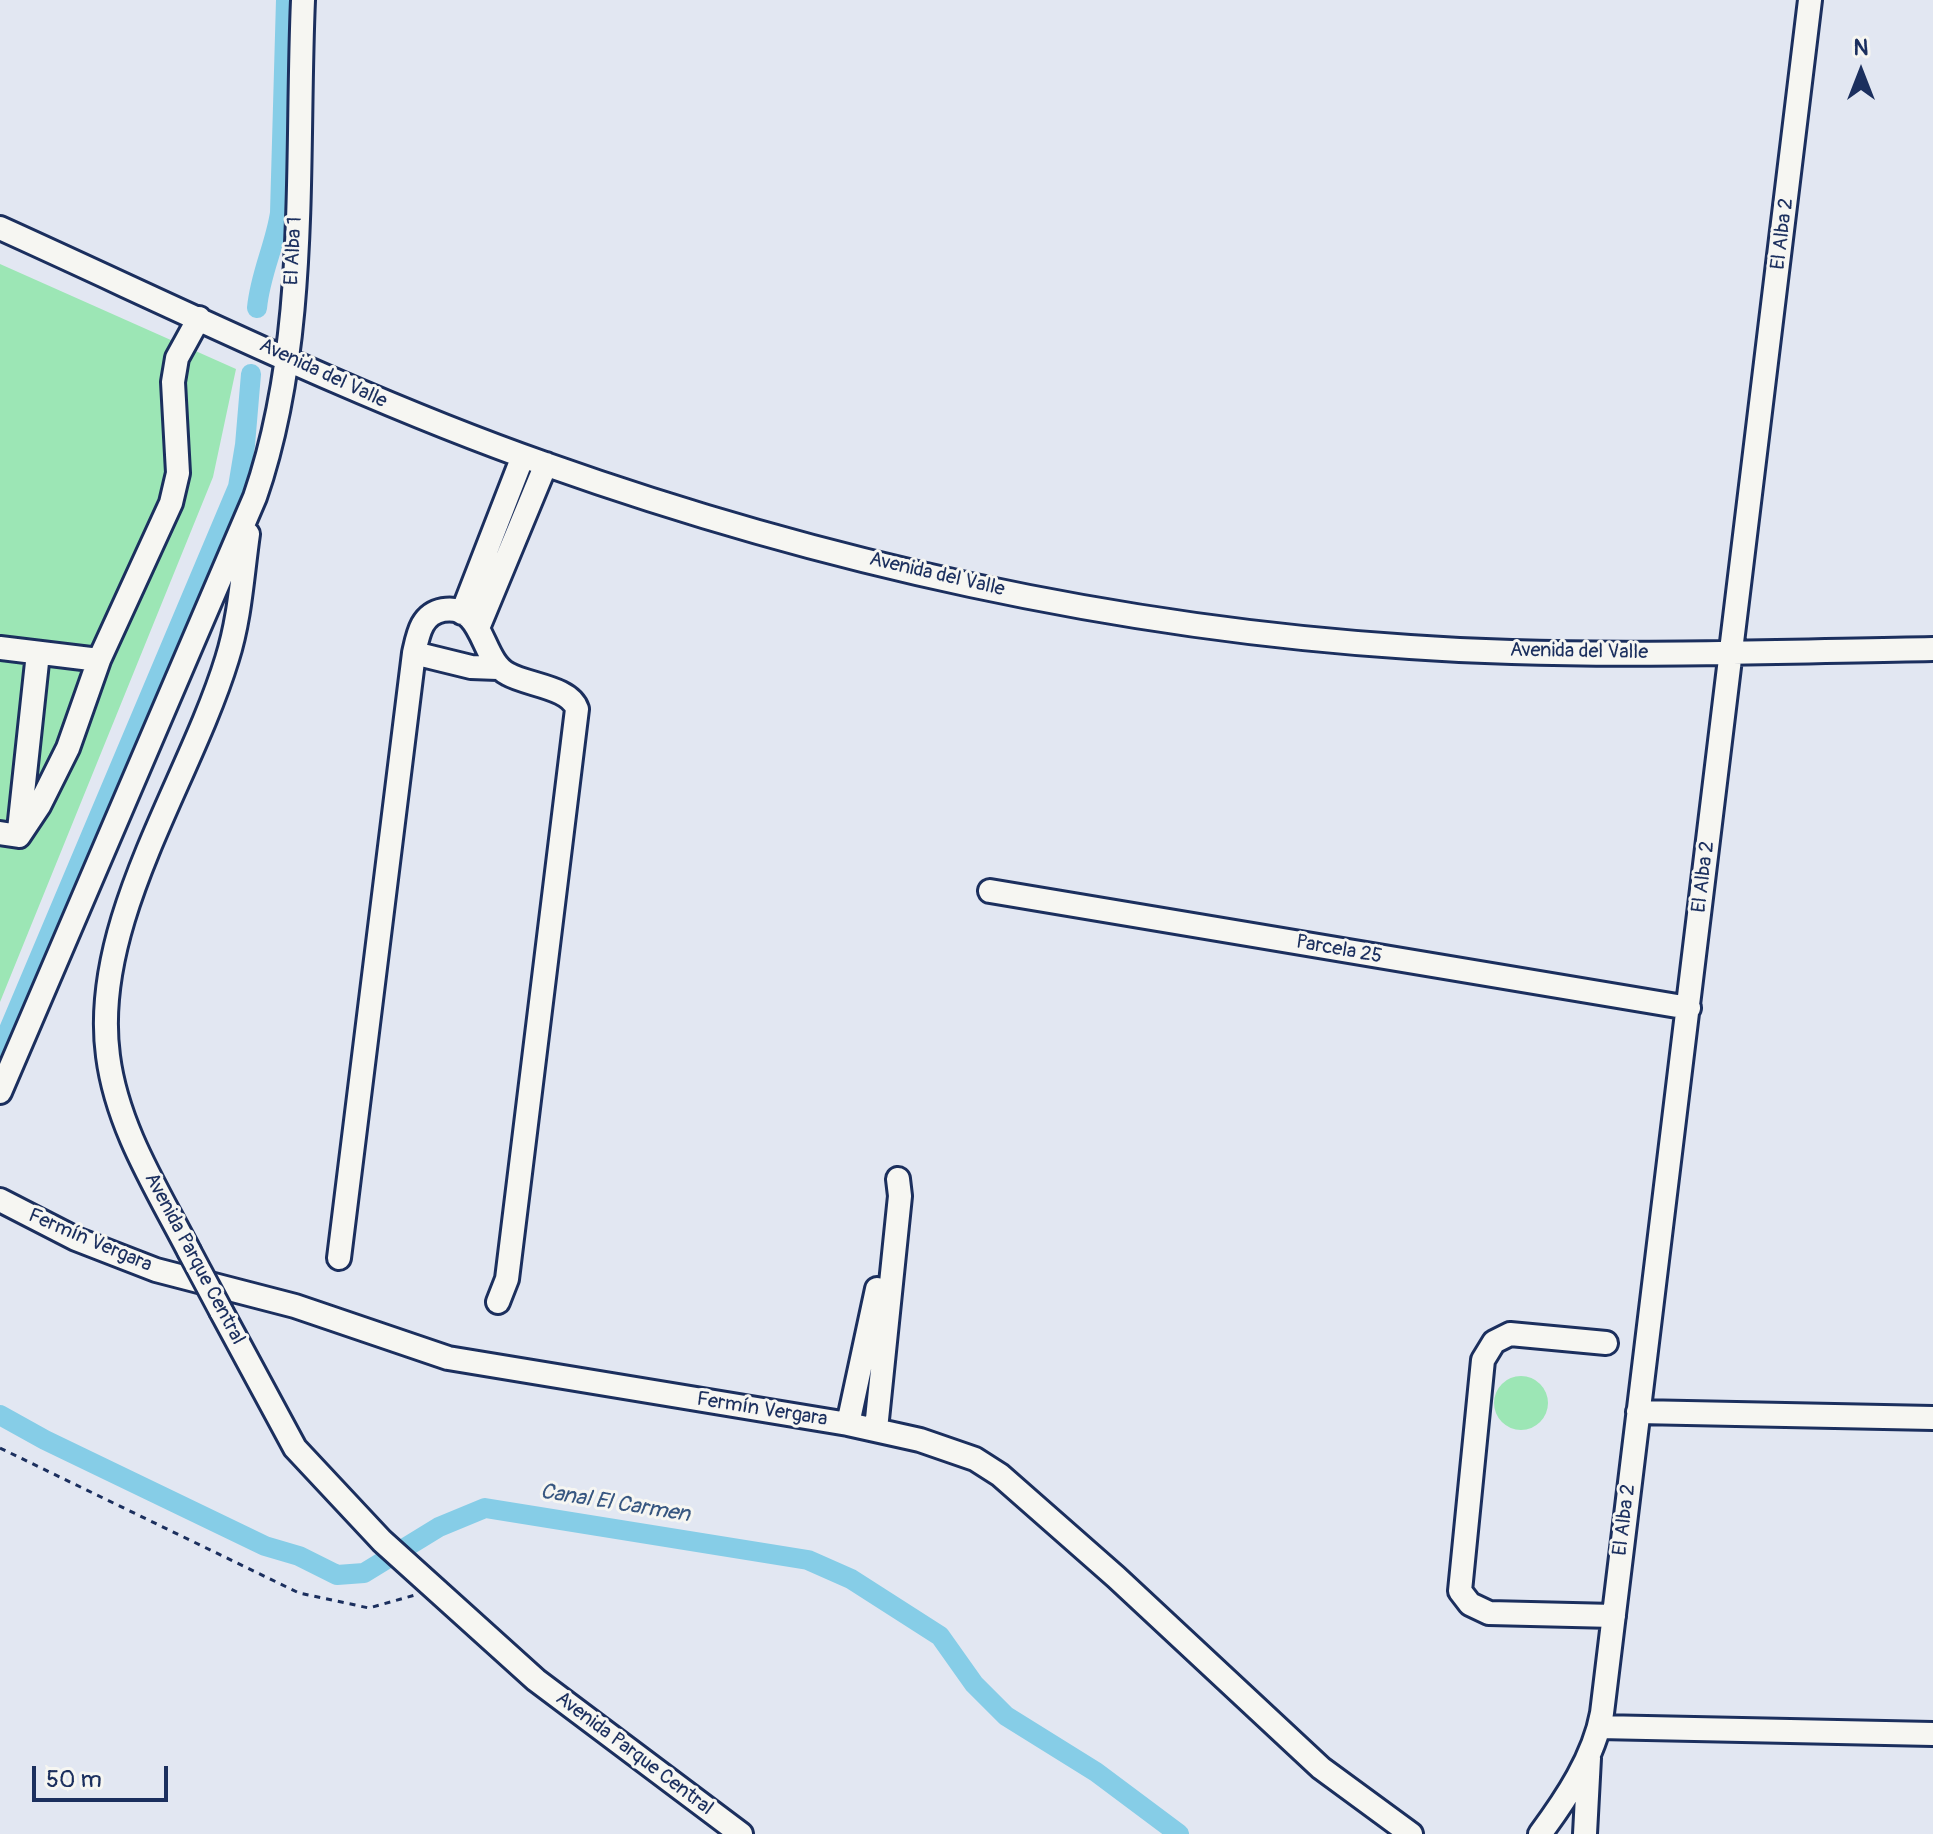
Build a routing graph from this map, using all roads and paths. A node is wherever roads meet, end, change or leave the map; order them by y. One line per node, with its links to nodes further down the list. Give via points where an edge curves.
1 (303, 0): 5 (street, El Alba 1)
2 (1810, 0): 14 (street, El Alba 2)
3 (0, 228): 4 (street, Avenida del Valle)
4 (199, 318): 5 (street, Avenida del Valle); 15 (street, via 177,358 173,382 178,473 171,503)
5 (288, 357): 6 (street, Avenida del Valle, via 368,396); 8 (street, El Alba 1, via 279,419)
6 (523, 456): 7 (street, Avenida del Valle); 9 (street)
7 (546, 464): 9 (street); 14 (street, Avenida del Valle, via 796,541 993,588 1146,616 1409,647 1565,654)
8 (255, 497): 20 (street); 30 (street, Avenida Parque Central, bridge, via 227,660 128,908 107,991 108,1058 122,1114 295,1448)
9 (470, 620): 13 (street, via 444,610 426,619); 16 (street)
10 (0, 648): 12 (street)
11 (1933, 649): 14 (street, Avenida del Valle)
12 (38, 653): 15 (street); 17 (street)
13 (414, 653): 16 (street); 22 (street)
14 (1733, 653): 19 (street, El Alba 2)
15 (99, 660): 17 (street, via 68,748 39,806)
16 (498, 668): 23 (street, via 568,697 577,709 507,1279)
17 (9, 834)
18 (990, 891): 19 (street, Parcela 25)
19 (1689, 1008): 25 (street, El Alba 2)
20 (0, 1092)
21 (0, 1200): 27 (street, Fermín Vergara, via 76,1239 156,1270 295,1306 448,1358)
22 (339, 1258)
23 (498, 1302)
24 (1606, 1343): 31 (street, via 1510,1334 1494,1342 1483,1360 1460,1591 1470,1604 1489,1613)
25 (1638, 1412): 26 (street); 31 (street, El Alba 2)
26 (1933, 1418)
27 (848, 1424): 28 (street, Fermín Vergara); 28 (street, via 880,1274 888,1198 898,1179)
28 (876, 1429): 36 (street, Fermín Vergara, via 953,1449 1000,1475 1321,1768)
29 (0, 1448): 30 (path, via 299,1593 369,1608 391,1605)
30 (430, 1587): 35 (street, Avenida Parque Central, via 536,1680)
31 (1614, 1616): 32 (street, El Alba 2)
32 (1599, 1727): 33 (street); 34 (street, El Alba 2)
33 (1933, 1734)
34 (1589, 1752): 37 (street, El Alba 2, via 1562,1805); 38 (street, El Alba 2)
35 (741, 1834)
36 (1411, 1834)
37 (1540, 1834)
38 (1585, 1834)

